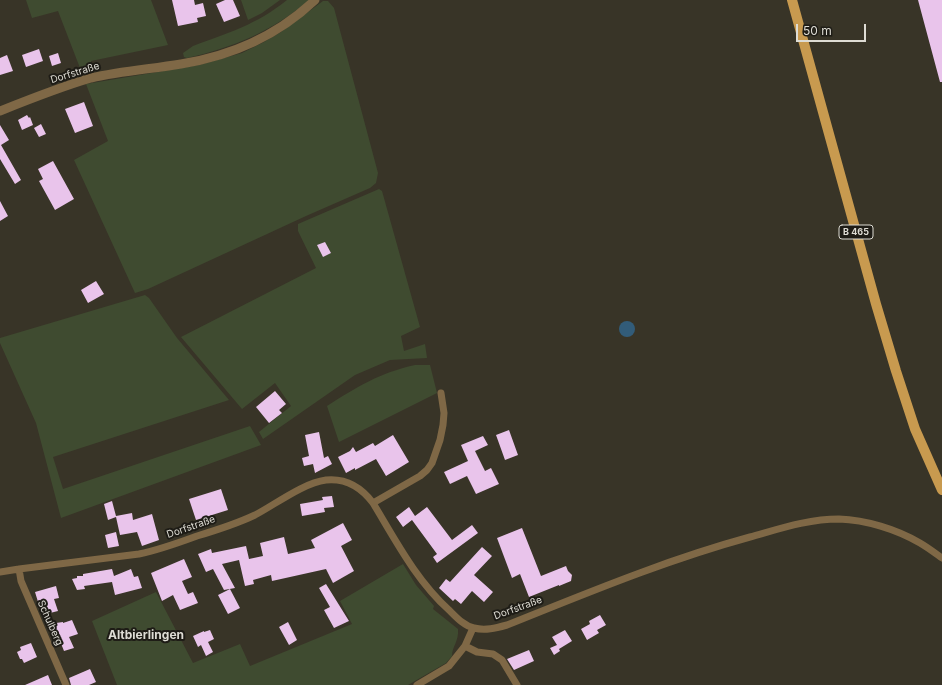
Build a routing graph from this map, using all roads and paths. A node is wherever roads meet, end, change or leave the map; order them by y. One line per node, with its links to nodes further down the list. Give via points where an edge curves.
1 (315, 0): 3 (street, Dorfstraße, via 285,24 239,49 181,64 91,78)
2 (792, 0): 5 (main road, B 465, via 896,372 915,429)
3 (0, 111)
4 (441, 393): 6 (street, via 443,425 428,470)
5 (942, 490)
6 (373, 503): 8 (street, Dorfstraße, via 366,493 349,482 326,480 307,486 228,526 156,550); 10 (street, Dorfstraße, via 424,586 455,616)
7 (942, 558): 10 (street, Dorfstraße, via 898,532 868,523 839,519 804,522 707,549 507,625 493,629)
8 (19, 569): 9 (street, Dorfstraße); 13 (street, Schulberg, via 21,582)
9 (0, 572)
10 (473, 628): 11 (street)
11 (465, 646): 12 (street, via 449,666); 15 (street, via 476,652 493,654 502,660)
12 (425, 683): 14 (street)
13 (66, 685)
14 (417, 685)
15 (517, 685)

